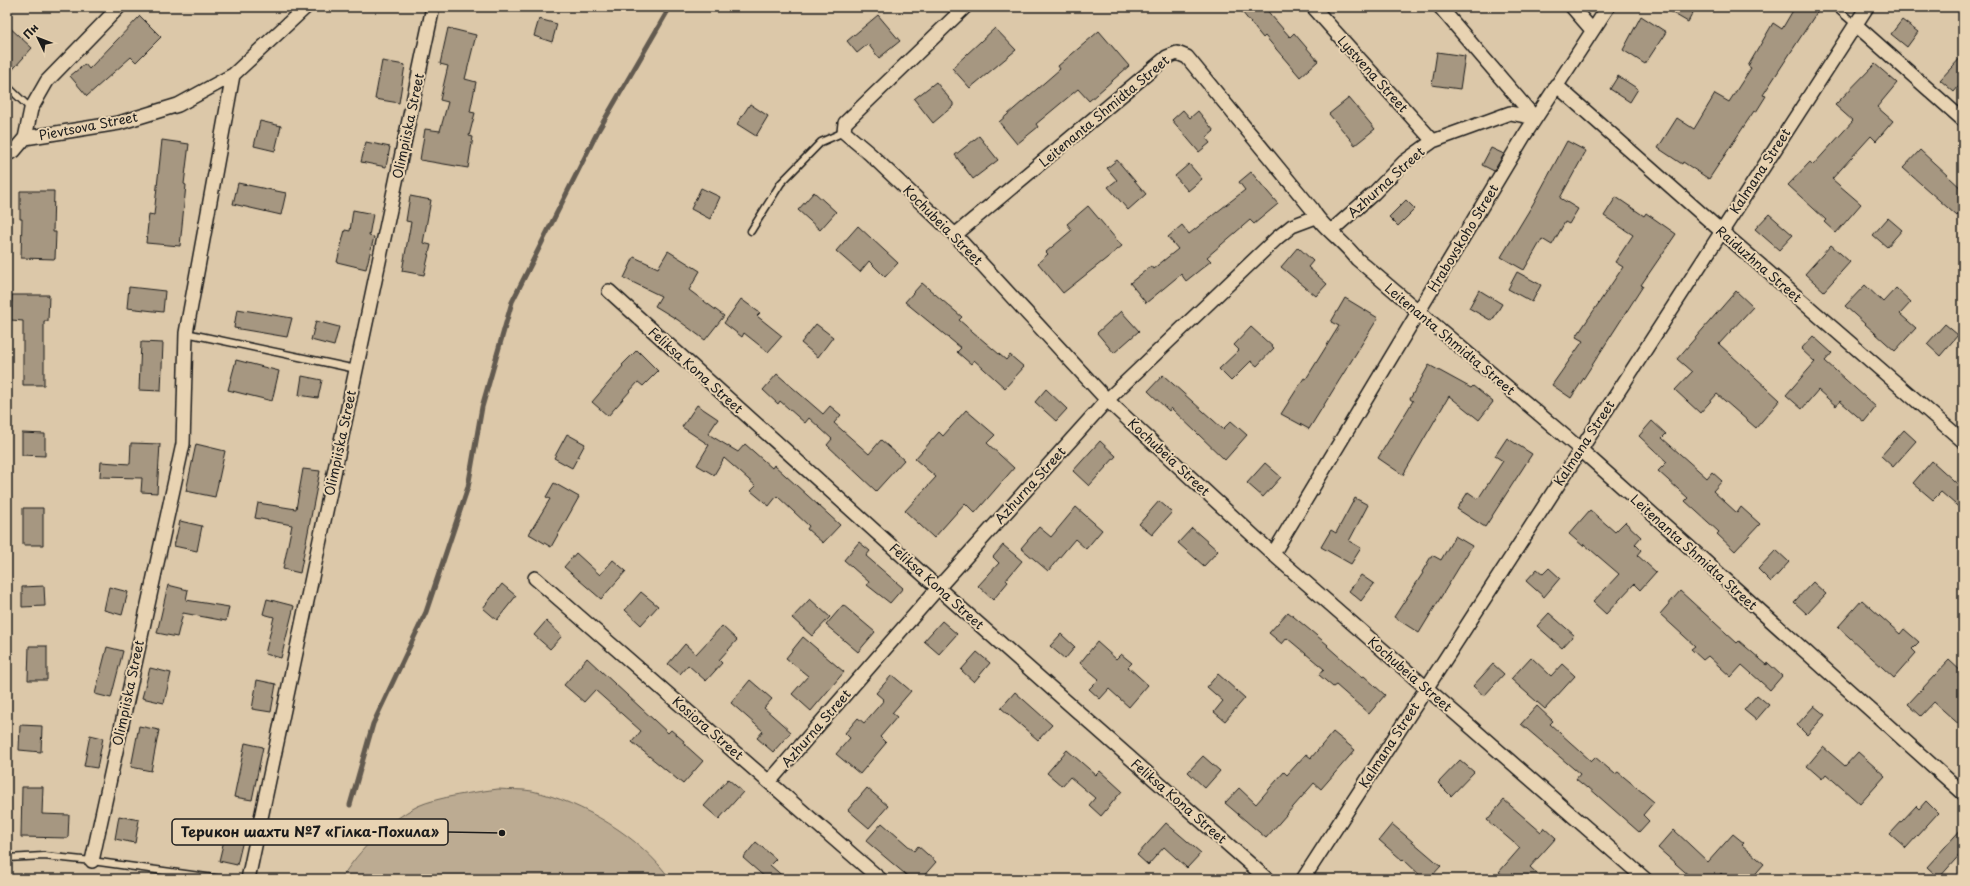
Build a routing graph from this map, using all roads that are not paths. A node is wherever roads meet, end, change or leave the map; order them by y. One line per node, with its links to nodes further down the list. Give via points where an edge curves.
1 (118, 7): 16 (street, Pievtsova Street, via 47,81)
2 (306, 7): 13 (street, Pievtsova Street)
3 (433, 7): 31 (street, Olimpiiska Street)
4 (965, 7): 19 (street, via 845,123)
5 (1313, 7): 21 (street, Lystvena Street)
6 (1440, 7): 17 (street)
7 (1572, 7): 12 (street)
8 (1608, 7): 12 (street, Hrabovskoho Street)
9 (1835, 7): 11 (lane)
10 (1867, 7): 11 (street, Kalmana Street)
11 (1856, 25): 18 (street); 26 (street, Kalmana Street)
12 (1592, 30): 14 (street, Hrabovskoho Street)
13 (233, 75): 20 (street, Pievtsova Street, via 178,105 119,123); 30 (street, Olimpiiska Street)
14 (1556, 85): 17 (street, Hrabovskoho Street); 26 (street, Raiduzhna Street)
15 (7, 86): 16 (lane)
16 (31, 109): 20 (street, Pievtsova Street)
17 (1534, 118): 21 (street, Azhurna Street, via 1510,113); 29 (street, Hrabovskoho Street)
18 (1963, 120)
19 (844, 132): 25 (lane, via 821,142 781,183); 27 (street, Kochubeia Street)
20 (25, 138): 22 (street, Pievtsova Street, via 14,151)
21 (1433, 141): 24 (street, Azhurna Street, via 1404,162 1374,193)
22 (7, 154)
23 (1316, 217): 24 (street, Leitenanta Shmidta Street); 27 (street, Leitenanta Shmidta Street, via 1187,57 1177,52 1161,62); 32 (street, Azhurna Street, via 1292,226 1277,238)
24 (1331, 230): 29 (street, Leitenanta Shmidta Street, via 1357,259)
25 (751, 231)
26 (1721, 231): 33 (street, Raiduzhna Street); 34 (street, Kalmana Street)
27 (955, 235): 32 (street, Kochubeia Street)
28 (609, 291): 37 (street, Feliksa Kona Street)
29 (1418, 312): 34 (street, Leitenanta Shmidta Street); 35 (street, Hrabovskoho Street)
30 (186, 333): 31 (lane); 42 (street, Olimpiiska Street, via 183,444)
31 (356, 369): 44 (street, Olimpiiska Street)
32 (1107, 400): 35 (street, Kochubeia Street); 37 (street, Azhurna Street)
33 (1963, 441)
34 (1580, 449): 38 (street, Kalmana Street); 40 (street, Leitenanta Shmidta Street)
35 (1273, 554): 38 (street, Kochubeia Street)
36 (535, 578): 39 (street, Kosiora Street)
37 (938, 588): 39 (street, Azhurna Street); 46 (street, Feliksa Kona Street)
38 (1426, 688): 47 (street, Kalmana Street); 48 (street, Kochubeia Street)
39 (769, 782): 45 (street, Kosiora Street)
40 (1963, 793)
41 (7, 858): 42 (lane, via 44,856)
42 (92, 860): 43 (lane)
43 (221, 879)
44 (248, 879)
45 (880, 879)
46 (1267, 879)
47 (1303, 879)
48 (1645, 879)

